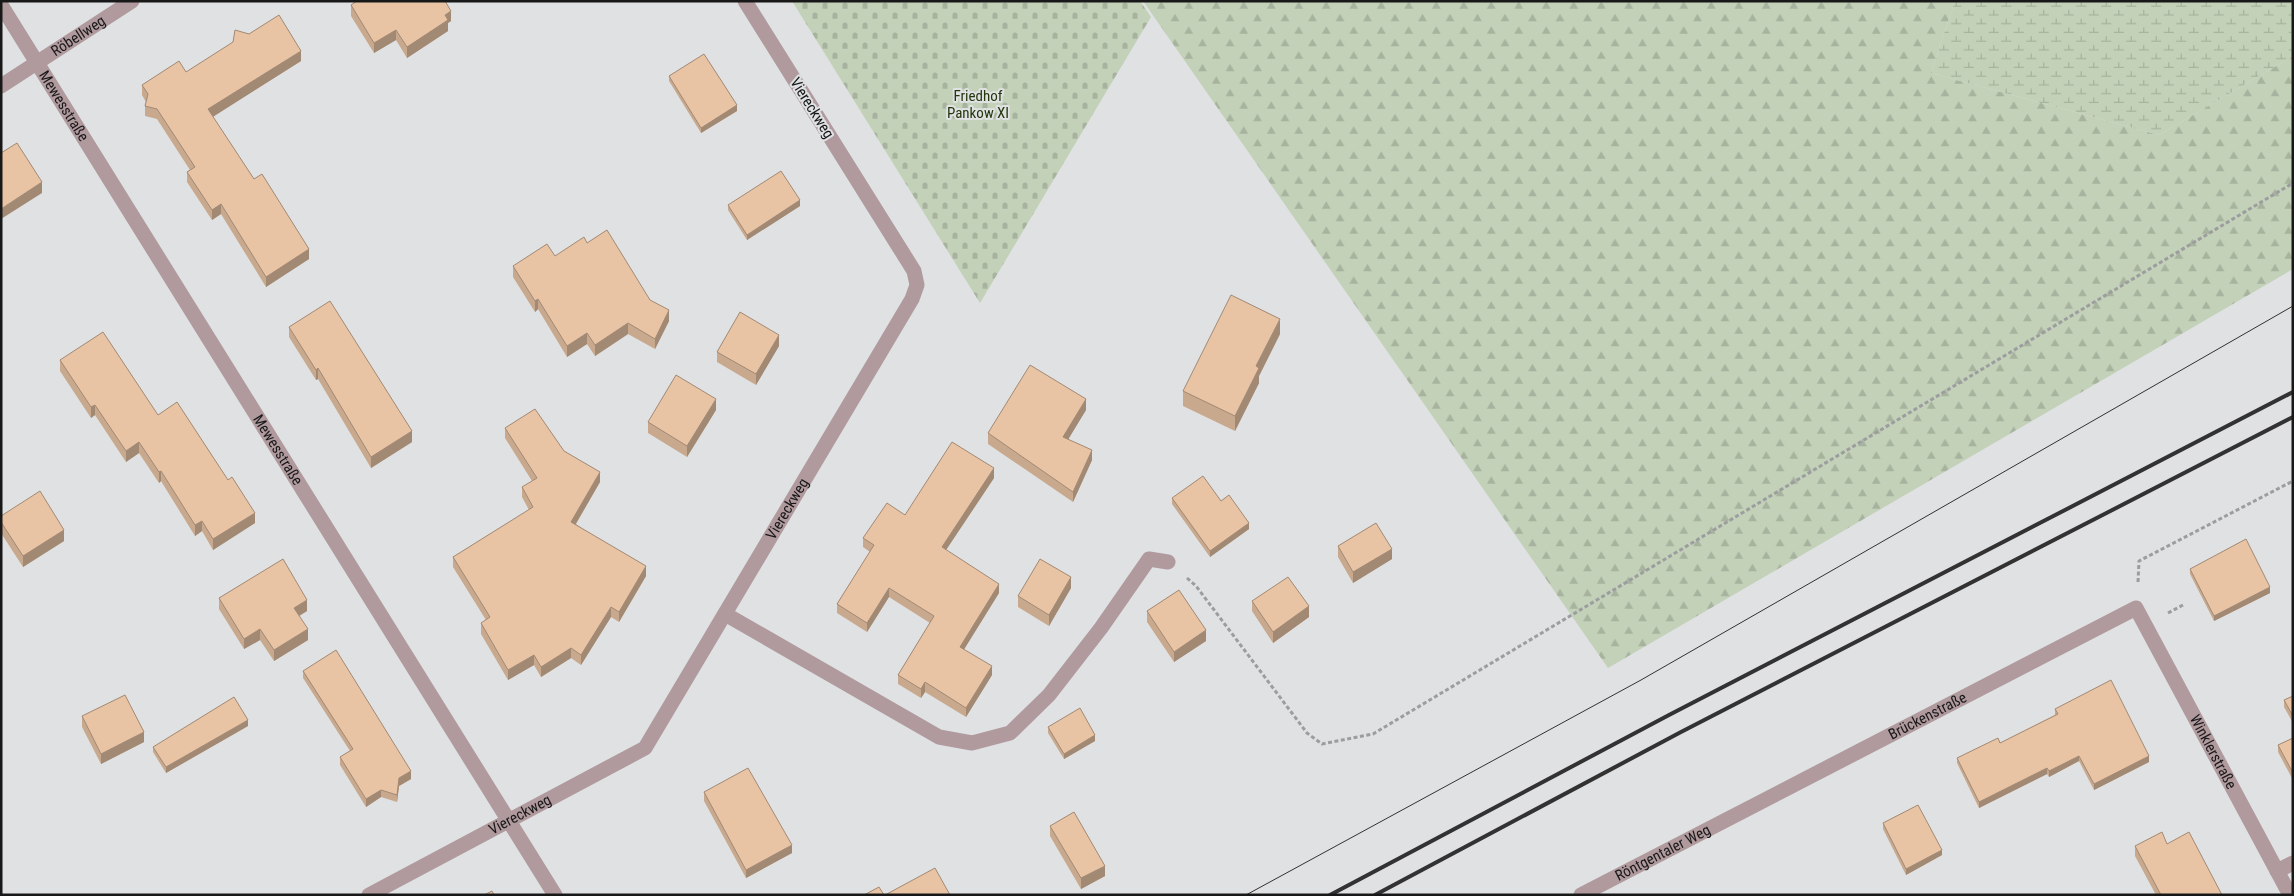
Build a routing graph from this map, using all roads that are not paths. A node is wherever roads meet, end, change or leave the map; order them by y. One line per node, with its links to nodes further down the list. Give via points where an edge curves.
1 (132, 1): 4 (street, Röbellweg)
2 (745, 1): 8 (street, Viereckweg, via 914,271 916,285 912,299)
3 (1, 5): 4 (street, Mewesstraße)
4 (38, 62): 5 (street, Röbellweg); 9 (street, Mewesstraße)
5 (1, 86)
6 (1168, 562): 8 (street, via 1148,559 1101,628 1049,695 1010,733 972,743 939,738)
7 (2136, 608): 10 (street, Brückenstraße); 12 (street, Winklerstraße)
8 (725, 614): 9 (street, Viereckweg, via 645,748)
9 (508, 820): 13 (street, Viereckweg); 14 (street, Mewesstraße)
10 (1718, 823): 15 (street, Röntgentaler Weg)
11 (2293, 863): 12 (street)
12 (2278, 871): 16 (street, Winklerstraße)
13 (369, 895)
14 (555, 895)
15 (1581, 895)
16 (2290, 895)

